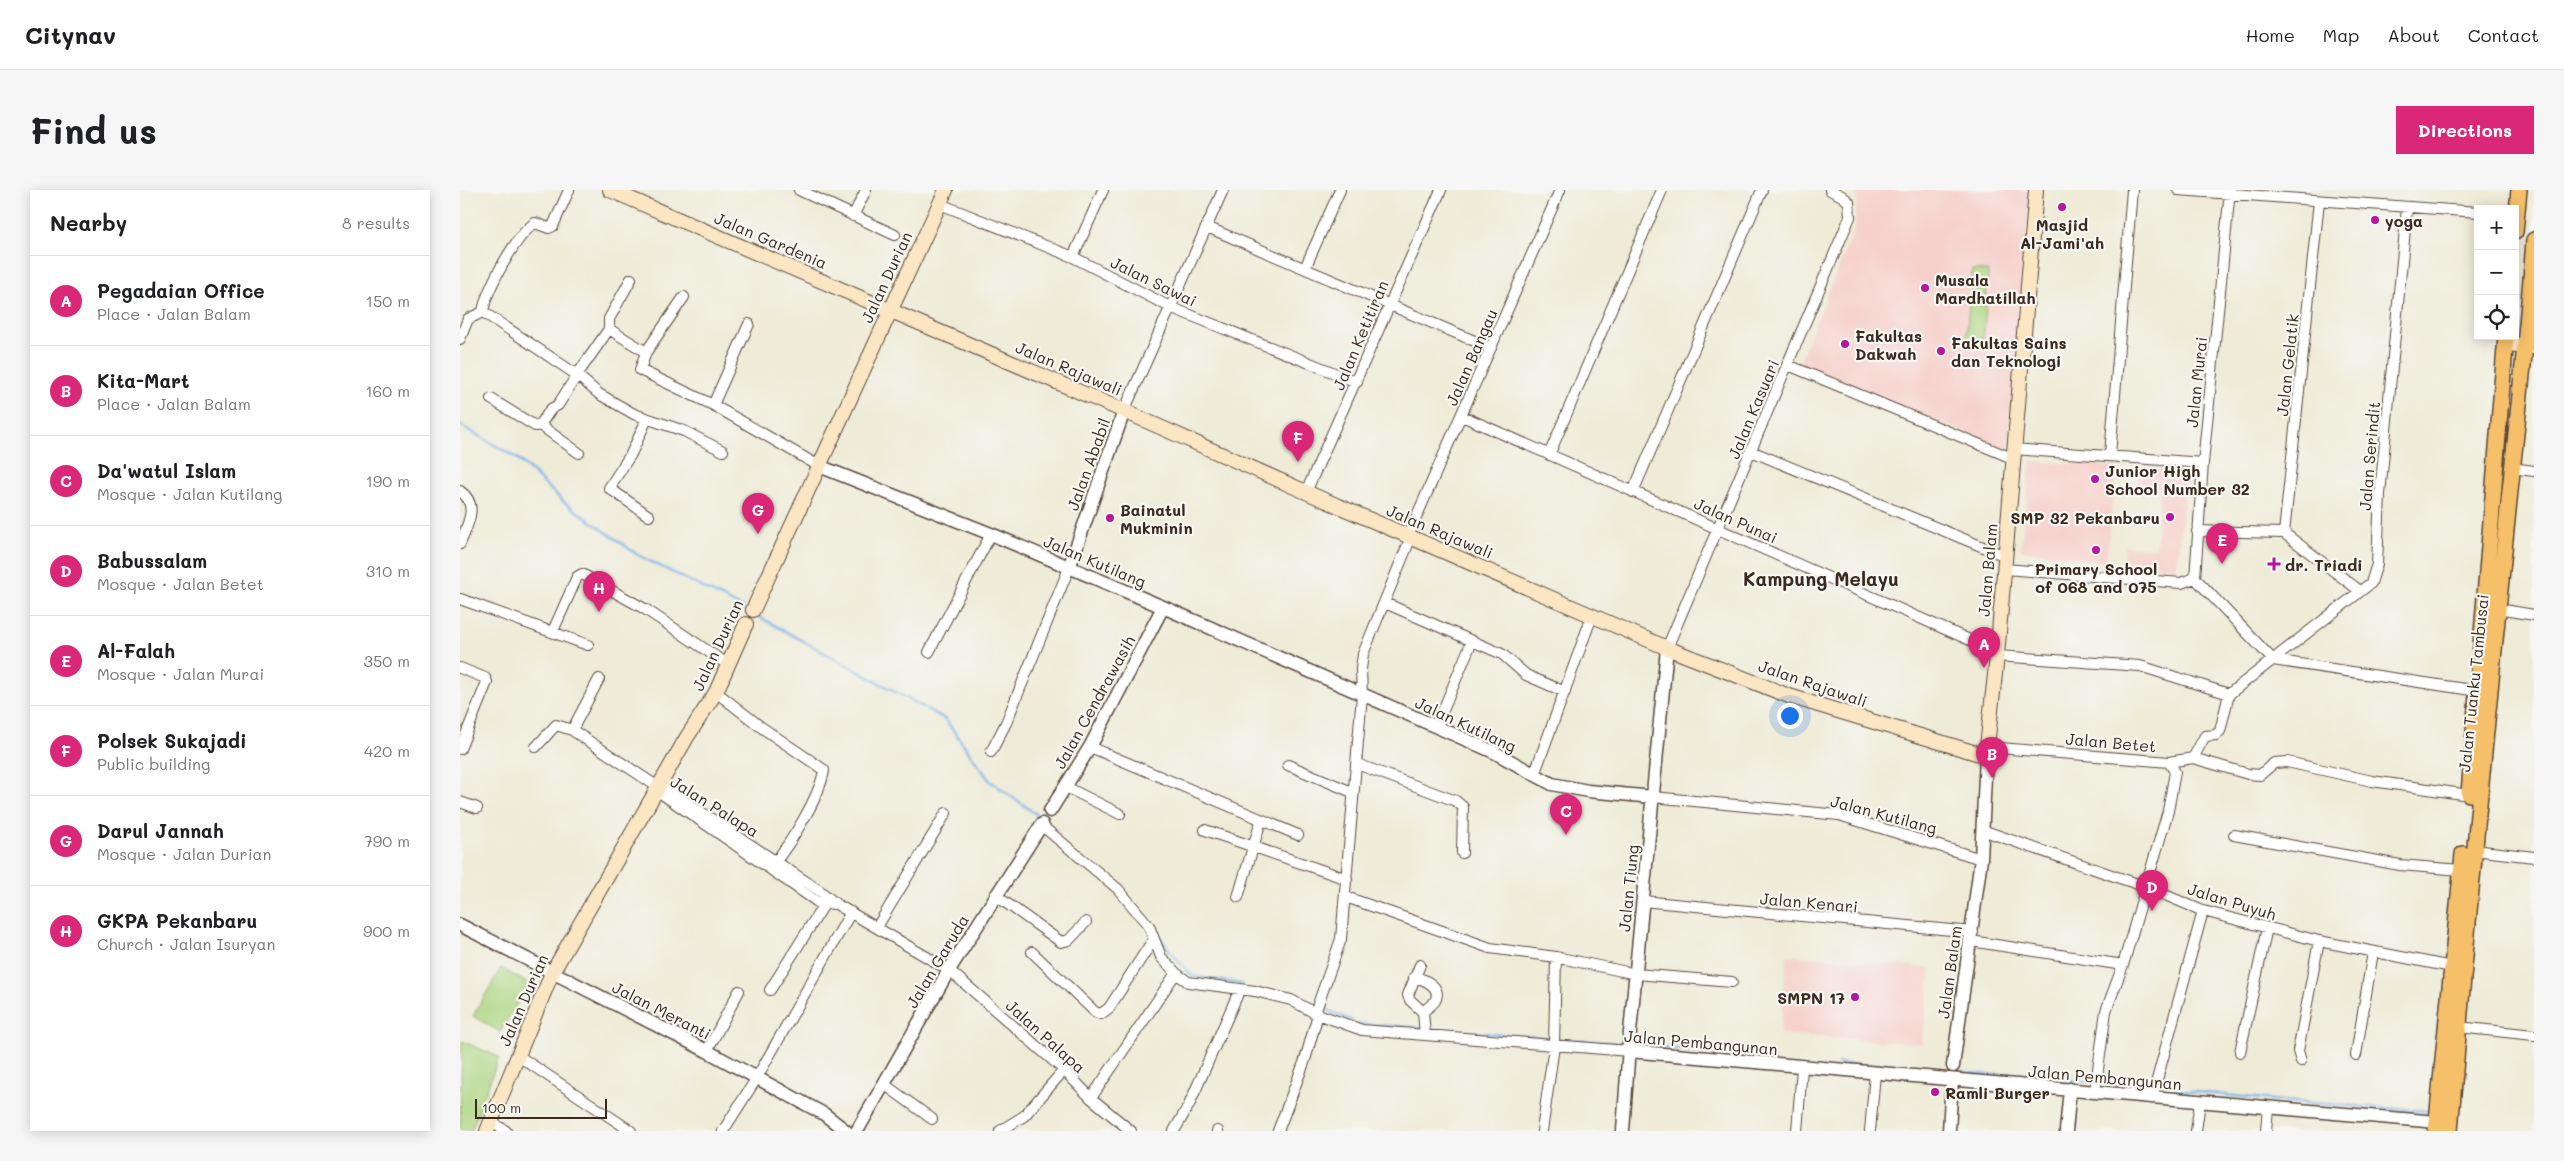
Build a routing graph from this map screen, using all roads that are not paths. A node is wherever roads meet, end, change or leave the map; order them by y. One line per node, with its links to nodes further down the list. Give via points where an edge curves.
1 (569, 190): 36 (street, via 553,226 549,228 535,223 528,228 489,290)
2 (610, 190): 35 (main road, Jalan Gardenia)
3 (799, 190): 19 (street)
4 (866, 190): 25 (street)
5 (946, 190): 21 (main road, Jalan Durian)
6 (1103, 190): 29 (street)
7 (1223, 190): 26 (street, Jalan Ababil)
8 (1340, 190): 30 (street)
9 (1440, 190): 33 (street, Jalan Ketitiran)
10 (1560, 190): 42 (street, Jalan Bangau)
11 (1662, 190): 57 (street)
12 (1762, 190): 65 (street)
13 (1830, 190): 44 (street, Jalan Kasuari, via 1849,202 1850,217)
14 (2036, 190): 56 (main road, Jalan Balam)
15 (2132, 190): 58 (street)
16 (2178, 190): 18 (street)
17 (2520, 190): 22 (main road)
18 (2229, 192): 20 (street); 59 (street, Jalan Murai)
19 (815, 193): 25 (street)
20 (2319, 201): 23 (street); 69 (street, Jalan Gelatik)
21 (940, 204): 29 (street, Jalan Sawai); 35 (main road, Jalan Durian)
22 (2518, 205)
23 (2407, 208): 24 (street); 76 (street, Jalan Serindit, via 2380,494 2377,564 2371,583)
24 (2474, 212)
25 (853, 216): 27 (street)
26 (1207, 227): 30 (street); 34 (street, Jalan Ababil)
27 (895, 235)
28 (2534, 240): 41 (main road, Jalan Tuanku Tambusai)
29 (1072, 257): 34 (street, Jalan Sawai)
30 (1305, 268): 33 (street)
31 (630, 279): 38 (street, via 609,319)
32 (684, 297): 43 (street)
33 (1390, 304): 42 (street); 46 (street, Jalan Ketitiran)
34 (1170, 307): 46 (street, Jalan Sawai); 49 (street, Jalan Ababil)
35 (890, 310): 49 (main road, Jalan Rajawali); 60 (main road, Jalan Durian)
36 (484, 312): 39 (street, via 468,319); 45 (street)
37 (749, 324): 48 (street)
38 (609, 329): 43 (street); 45 (street)
39 (460, 339)
40 (2506, 340): 41 (main road); 95 (main road, Jalan Tuanku Tambusai)
41 (2530, 347): 61 (main road, Jalan Tuanku Tambusai)
42 (1491, 348): 50 (street, Jalan Bangau)
43 (646, 352): 48 (street, via 640,364 642,372)
44 (1788, 364): 54 (street, Jalan Kasuari); 56 (street)
45 (578, 375): 51 (street, via 599,394); 52 (street)
46 (1357, 382): 64 (street, Jalan Ketitiran)
47 (491, 399): 52 (street, via 535,426)
48 (713, 406): 60 (street)
49 (1124, 411): 64 (main road, Jalan Rajawali); 74 (street, Jalan Ababil)
50 (1462, 416): 57 (street, Jalan Punai); 71 (street, Jalan Bangau)
51 (647, 419): 53 (street, via 684,431); 66 (street, via 610,488)
52 (540, 425): 55 (street)
53 (723, 451)
54 (1751, 451): 67 (street, Jalan Kasuari); 73 (street)
55 (579, 453)
56 (2013, 453): 58 (street); 73 (main road, Jalan Balam)
57 (1549, 455): 65 (street, Jalan Punai)
58 (2110, 455): 59 (street)
59 (2203, 463): 68 (street, Jalan Murai)
60 (819, 466): 70 (street, Jalan Kutilang); 80 (main road, Jalan Durian)
61 (2512, 468): 62 (street); 81 (main road, Jalan Tuanku Tambusai)
62 (2534, 471)
63 (460, 491): 72 (street, via 468,497 471,512)
64 (1306, 492): 71 (main road, Jalan Rajawali)
65 (1633, 492): 67 (street, Jalan Punai)
66 (650, 516)
67 (1718, 529): 88 (street, Jalan Kasuari); 90 (street, Jalan Punai)
68 (2197, 530): 69 (street); 75 (street, Jalan Murai)
69 (2284, 533): 76 (street)
70 (992, 534): 74 (street, Jalan Kutilang); 89 (street)
71 (1409, 537): 78 (street, Jalan Bangau); 83 (main road, Jalan Rajawali)
72 (460, 544)
73 (2005, 563): 75 (street, via 2181,583); 90 (main road, Jalan Balam)
74 (1068, 568): 79 (street, Jalan Kutilang); 105 (street, Jalan Ababil, via 1006,723)
75 (2195, 578): 91 (street)
76 (2360, 591): 91 (street, Jalan Serindit)
77 (460, 599): 85 (street)
78 (1386, 603): 86 (street); 99 (street, Jalan Bangau, via 1363,654 1360,670)
79 (1163, 607): 99 (street, Jalan Kutilang); 103 (street, Jalan Cendrawasih)
80 (752, 610): 84 (street, Jalan Durian)
81 (2498, 610): 82 (street); 129 (main road, Jalan Tuanku Tambusai)
82 (2534, 615)
83 (1592, 616): 88 (main road, Jalan Rajawali); 97 (street)
84 (746, 624): 92 (main road, Jalan Durian)
85 (553, 631): 87 (street); 92 (street, via 577,577 582,574 645,609)
86 (1472, 641): 97 (street, via 1506,656 1530,677); 100 (street)
87 (588, 645)
88 (1667, 648): 106 (main road, Jalan Rajawali, via 1790,696); 116 (street, Jalan Tiung)
89 (929, 652)
90 (1998, 654): 98 (street, Jalan Punai, via 2140,666); 106 (main road, Jalan Balam)
91 (2274, 660): 95 (street); 98 (street, Jalan Serindit)
92 (727, 664): 96 (main road, Jalan Durian)
93 (460, 668): 104 (street, via 485,678 487,682)
94 (598, 679): 101 (street)
95 (2478, 691): 115 (main road, Jalan Tuanku Tambusai)
96 (716, 692): 112 (main road, Jalan Durian); 133 (street, via 824,770 822,783 812,802)
97 (1565, 692): 111 (street)
98 (2229, 694): 107 (street, via 2220,731 2216,735 2205,736)
99 (1362, 696): 100 (street, Jalan Kutilang); 109 (street, Jalan Bangau)
100 (1436, 727): 111 (street, Jalan Kutilang, via 1494,752)
101 (572, 730): 102 (street, via 556,725); 112 (street, Jalan Palapa)
102 (536, 747)
103 (1090, 747): 113 (street, Jalan Cendrawasih); 122 (street)
104 (460, 749)
105 (991, 752)
106 (1987, 752): 108 (street, Jalan Betet); 125 (street, Jalan Balam)
107 (2193, 758): 108 (street); 115 (street, via 2240,772 2260,774 2274,763 2287,762 2372,781)
108 (2169, 762): 136 (street, Jalan Betet, via 2175,772 2174,788)
109 (1357, 764): 114 (street, Jalan Bangau); 130 (street, via 1456,801 1463,807)
110 (1288, 765): 114 (street)
111 (1534, 775): 116 (street, Jalan Kutilang, via 1552,784 1588,792)
112 (658, 787): 133 (street, Jalan Palapa, via 665,788); 158 (main road, Jalan Durian)
113 (1066, 787): 119 (street, Jalan Cendrawasih); 121 (street)
114 (1352, 792): 135 (street, Jalan Bangau)
115 (2469, 795): 134 (main road, Jalan Tuanku Tambusai)
116 (1654, 796): 132 (street, Jalan Kutilang, via 1839,815); 140 (street, Jalan Tiung)
117 (460, 802): 118 (street)
118 (477, 808)
119 (1050, 811): 123 (street, Jalan Garuda)
120 (946, 813): 146 (street)
121 (1120, 814)
122 (1261, 821): 126 (street); 128 (street)
123 (1041, 824): 137 (street, Jalan Garuda); 149 (street, Jalan Pembangunan, via 1118,889 1144,920)
124 (1205, 830): 128 (street)
125 (1982, 830): 132 (street, Jalan Balam); 136 (street, Jalan Puyuh)
126 (1298, 835)
127 (2234, 835): 134 (street, via 2400,865)
128 (1253, 846): 135 (street); 138 (street)
129 (2474, 850): 131 (street); 168 (main road, Jalan Tuanku Tambusai)
130 (1462, 853)
131 (2534, 857)
132 (1980, 858): 148 (street, Jalan Balam)
133 (773, 866): 141 (street, Jalan Palapa)
134 (2461, 870): 156 (main road, Jalan Tuanku Tambusai)
135 (1347, 879): 139 (street, Jalan Bangau)
136 (2146, 887): 142 (street, Jalan Puyuh); 155 (street, Jalan Betet)
137 (996, 895): 144 (street, via 1061,942 1069,940); 157 (street, Jalan Garuda)
138 (1238, 897)
139 (1346, 897): 153 (street, via 1490,948); 166 (street, Jalan Bangau, via 1340,939)
140 (1642, 901): 148 (street, Jalan Kenari); 160 (street, Jalan Tiung)
141 (830, 902): 143 (street, Jalan Palapa); 164 (street)
142 (2203, 911): 147 (street, Jalan Puyuh); 185 (street)
143 (851, 912): 146 (street, Jalan Palapa); 181 (street)
144 (1086, 922)
145 (460, 925): 158 (street, Jalan Meranti)
146 (877, 926): 157 (street, Jalan Palapa)
147 (2267, 928): 150 (street, Jalan Puyuh); 173 (street)
148 (1972, 937): 155 (street, Jalan Kenari); 180 (street, Jalan Balam)
149 (1153, 940): 151 (street, via 1109,1008 1101,1014 1095,1012); 159 (street, Jalan Pembangunan, via 1161,957)
150 (2319, 941): 152 (street, Jalan Puyuh); 176 (street, via 2298,1051)
151 (1032, 952)
152 (2373, 952): 156 (street, Jalan Puyuh); 175 (street)
153 (1556, 957): 160 (street); 170 (street)
154 (1420, 964): 161 (street)
155 (2123, 965): 184 (street, Jalan Betet, via 2106,1011)
156 (2452, 967): 191 (main road, Jalan Tuanku Tambusai)
157 (949, 970): 178 (street, Jalan Palapa); 182 (street, Jalan Garuda)
158 (552, 972): 172 (street, Jalan Meranti); 174 (main road, Jalan Durian)
159 (1176, 973): 163 (street, Jalan Pembangunan, via 1193,984); 186 (street)
160 (1636, 974): 162 (street); 171 (street, Jalan Tiung)
161 (1414, 977): 167 (street, via 1408,995); 167 (street, via 1429,982 1436,991)
162 (1732, 982)
163 (1240, 989): 166 (street, Jalan Pembangunan, via 1291,1000); 199 (street, via 1189,1105)
164 (770, 990)
165 (739, 991): 172 (street)
166 (1316, 1012): 167 (street, Jalan Pembangunan, via 1362,1030); 200 (street, Jalan Bangau, via 1305,1060)
167 (1424, 1025): 170 (street, Jalan Pembangunan)
168 (2458, 1027): 169 (street); 209 (main road, Jalan Tuanku Tambusai)
169 (2534, 1035)
170 (1554, 1043): 171 (street, Jalan Pembangunan); 201 (street)
171 (1629, 1049): 177 (street, Jalan Pembangunan); 202 (street, Jalan Tiung)
172 (707, 1051): 181 (street, Jalan Meranti)
173 (2240, 1052)
174 (517, 1055): 190 (main road, Jalan Durian); 194 (street)
175 (2356, 1055)
176 (2301, 1061)
177 (1802, 1068): 179 (street, Jalan Pembangunan); 203 (street)
178 (1064, 1070): 186 (street, Jalan Palapa); 192 (street, via 1024,1116)
179 (1875, 1073): 180 (street, Jalan Pembangunan); 204 (street)
180 (1952, 1075): 183 (street, Jalan Pembangunan); 205 (street, Jalan Balam)
181 (756, 1079): 195 (street); 196 (street, Jalan Meranti, via 824,1114)
182 (884, 1084): 189 (street); 197 (street, Jalan Garuda)
183 (2070, 1089): 184 (street, Jalan Pembangunan); 206 (street)
184 (2095, 1091): 185 (street, Jalan Pembangunan)
185 (2152, 1097): 187 (street, Jalan Pembangunan)
186 (1091, 1098): 198 (street, Jalan Palapa)
187 (2200, 1102): 188 (street, Jalan Pembangunan); 207 (street)
188 (2268, 1108): 191 (street, Jalan Pembangunan); 208 (street)
189 (932, 1119)
190 (489, 1126): 193 (street)
191 (2437, 1126)
192 (1003, 1130)
193 (506, 1131)
194 (631, 1131)
195 (722, 1131)
196 (846, 1131)
197 (857, 1131)
198 (1131, 1131)
199 (1174, 1131)
200 (1278, 1131)
201 (1542, 1131)
202 (1623, 1131)
203 (1797, 1131)
204 (1870, 1131)
205 (1950, 1131)
206 (2066, 1131)
207 (2196, 1131)
208 (2266, 1131)
209 (2450, 1131)

